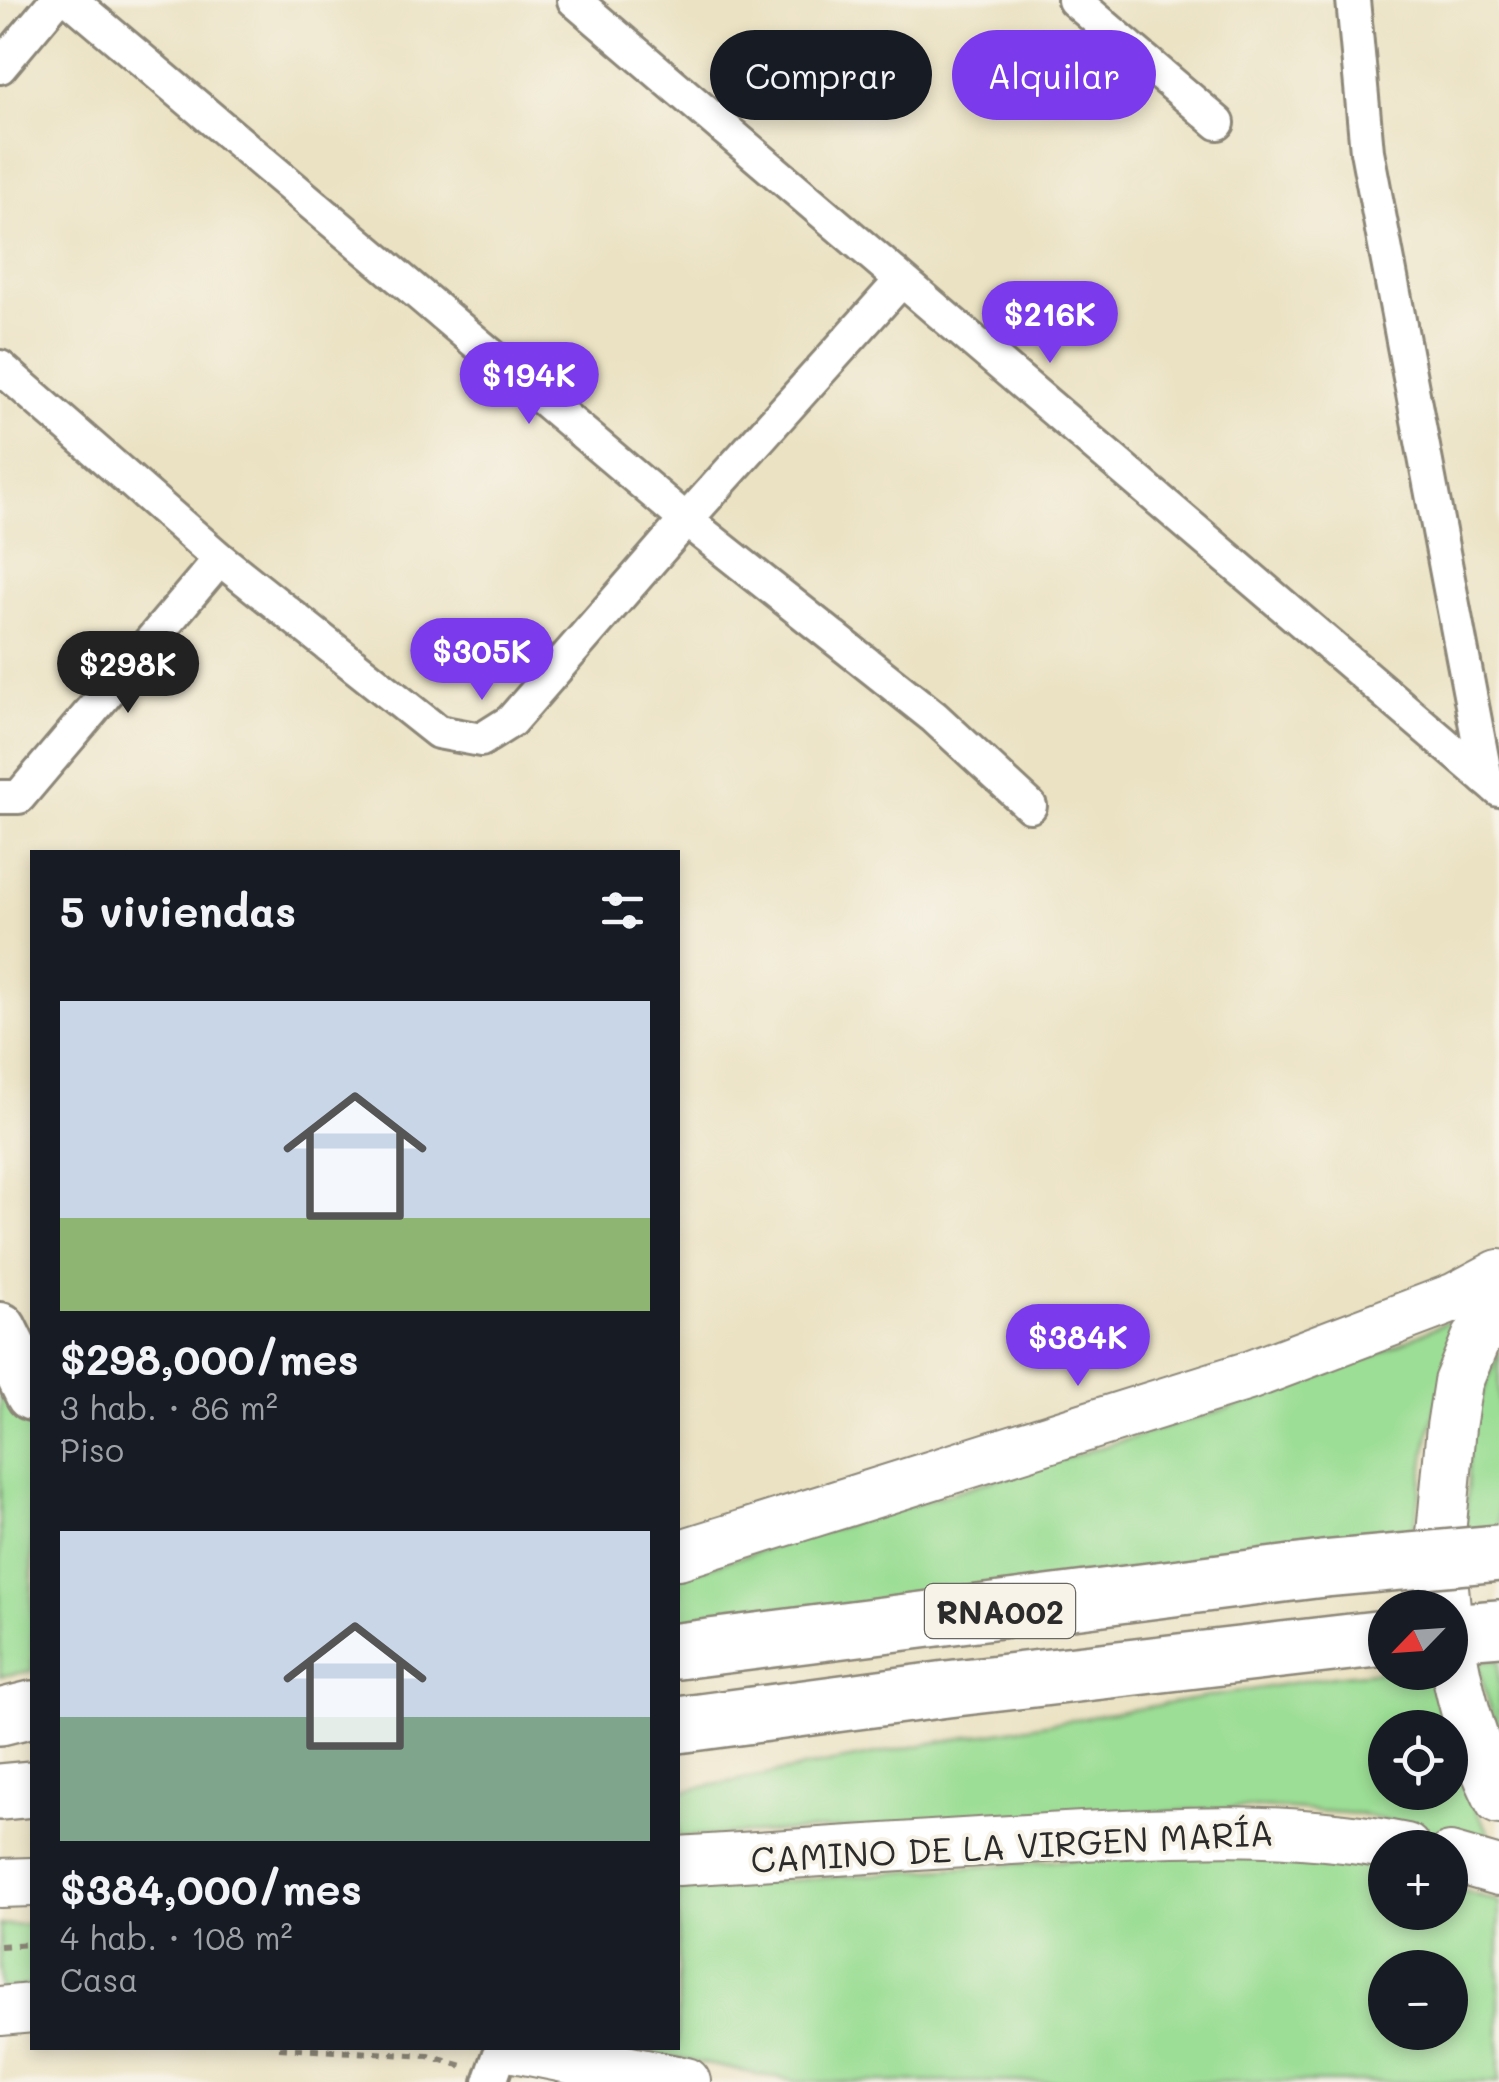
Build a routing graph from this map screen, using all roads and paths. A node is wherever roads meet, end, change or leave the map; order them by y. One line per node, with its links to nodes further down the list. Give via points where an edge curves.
1 (56, 0): 6 (street)
2 (70, 0): 10 (street)
3 (574, 0): 8 (street)
4 (1074, 0): 7 (street)
5 (1353, 0): 12 (street, via 1368,151)
6 (0, 67)
7 (1218, 123)
8 (900, 282): 10 (street); 12 (street)
9 (0, 368): 11 (street)
10 (686, 520): 11 (street, via 511,721 481,740 438,732); 14 (street, via 934,717)
11 (220, 559): 13 (street, via 19,797)
12 (1493, 785)
13 (0, 797)
14 (1030, 806)
15 (1499, 1274): 20 (main road, via 1456,1297 1248,1376)
16 (1499, 1303): 21 (main road, via 1458,1382 1440,1545)
17 (0, 1330): 18 (main road)
18 (30, 1390)
19 (1499, 1553): 25 (highway, RNA002, bridge, via 1323,1568)
20 (680, 1555)
21 (1444, 1590)
22 (1499, 1628): 23 (highway)
23 (1468, 1631)
24 (1368, 1640): 28 (highway, RNA002)
25 (680, 1651)
26 (1459, 1690): 35 (main road, via 1479,1760)
27 (30, 1710): 30 (highway)
28 (790, 1712): 31 (highway, RNA002); 32 (highway)
29 (30, 1717): 30 (highway)
30 (0, 1718)
31 (680, 1726)
32 (680, 1744)
33 (30, 1789): 34 (highway)
34 (0, 1792)
35 (1499, 1800)
36 (1368, 1840): 37 (main road, CAMINO DE LA VIRGEN MARÍA, via 1261,1830 1133,1833)
37 (680, 1861)
38 (1468, 1862): 39 (main road)
39 (1499, 1871)
40 (30, 1882): 41 (main road)
41 (0, 1883)
42 (30, 1944): 43 (path)
43 (0, 1946)
44 (30, 2008): 45 (main road)
45 (0, 2011)
46 (316, 2050): 47 (path)
47 (500, 2063): 48 (main road)
48 (686, 2082)

